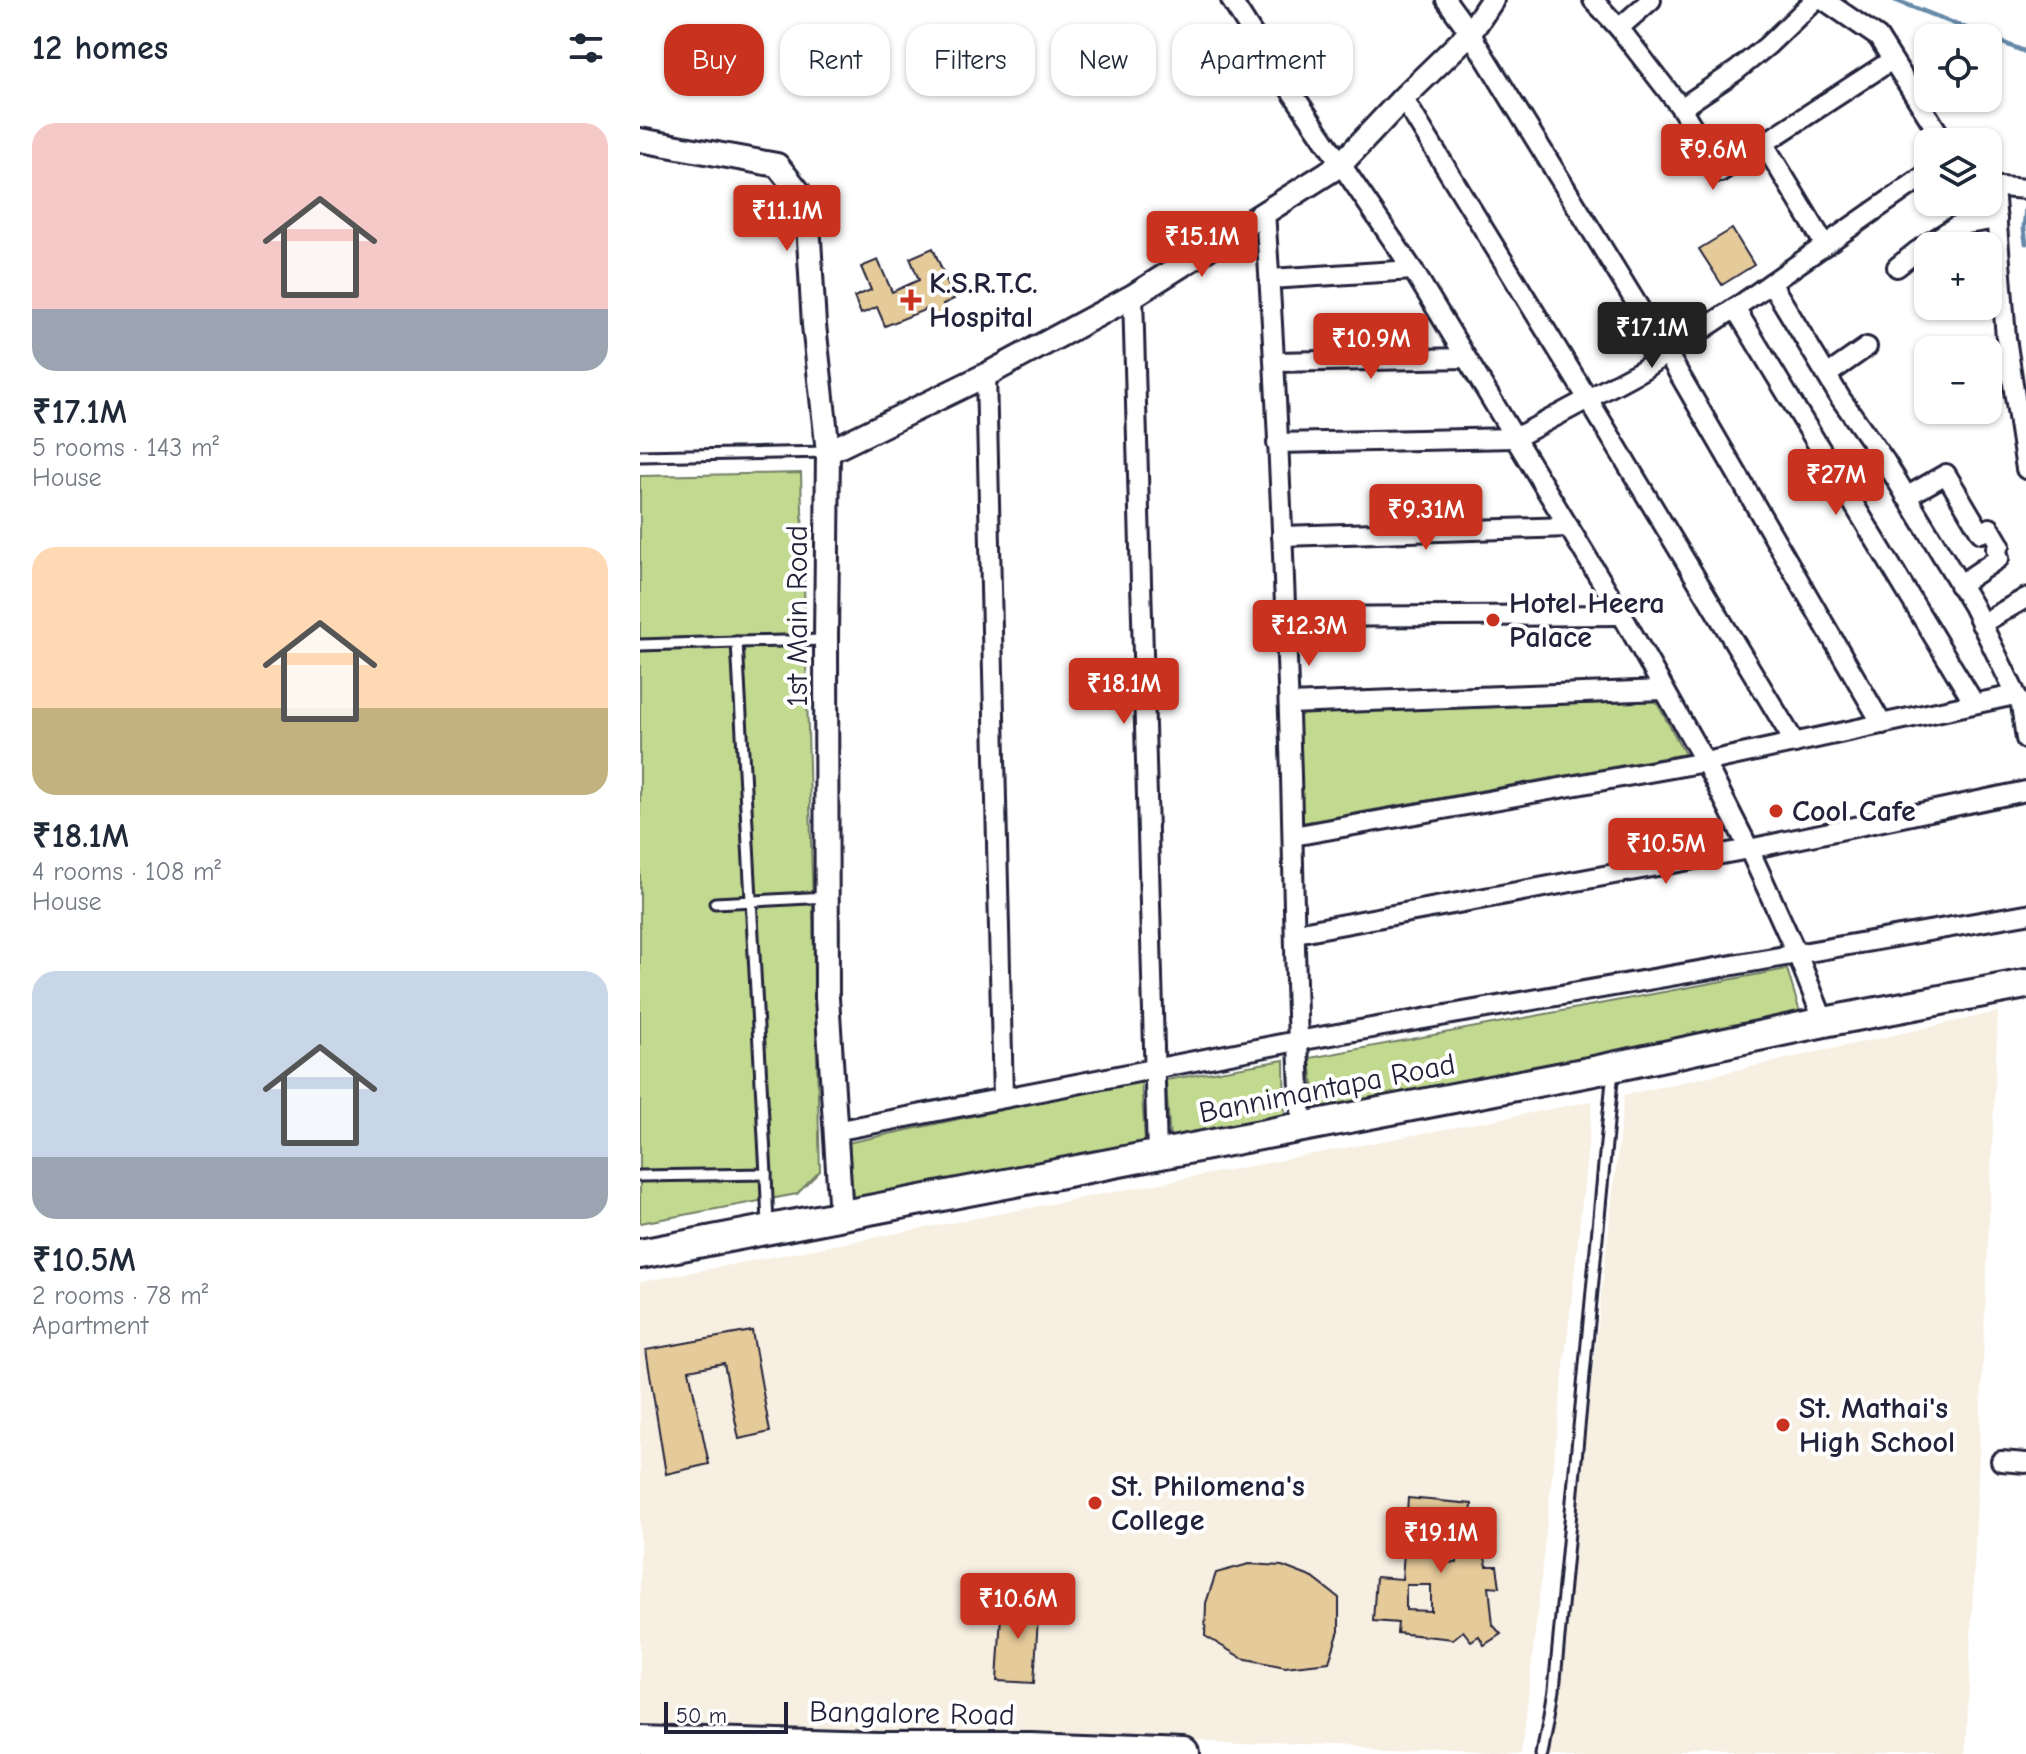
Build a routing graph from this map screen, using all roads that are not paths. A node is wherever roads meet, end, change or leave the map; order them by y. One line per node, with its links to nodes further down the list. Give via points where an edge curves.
1 (1231, 0): 16 (street)
2 (1446, 0): 9 (street)
3 (1492, 0): 9 (street)
4 (1593, 0): 8 (street)
5 (1651, 0): 8 (street)
6 (1815, 0): 12 (street, via 1736,71)
7 (1824, 0): 10 (street, via 1878,37)
8 (1619, 28): 12 (street)
9 (1470, 33): 11 (street); 31 (street)
10 (1892, 60): 13 (street); 15 (street)
11 (1403, 98): 16 (street); 36 (street)
12 (1681, 108): 15 (street, via 1720,172)
13 (1935, 128)
14 (640, 140): 39 (street, 1st Main Road, via 777,165 798,191 808,222)
15 (1764, 144): 23 (street)
16 (1340, 165): 20 (street); 25 (street)
17 (1914, 183): 23 (street)
18 (2002, 187): 19 (street)
19 (2026, 189)
20 (1265, 212): 26 (street); 28 (street)
21 (1997, 216): 22 (street)
22 (1997, 219): 24 (street, via 1956,226); 41 (street, via 2006,338)
23 (1825, 245): 27 (street)
24 (1897, 267)
25 (1413, 270): 26 (street); 32 (street)
26 (1270, 279): 33 (street)
27 (1771, 283): 29 (street); 35 (street)
28 (1133, 296): 34 (street); 74 (street)
29 (1735, 308): 31 (street); 55 (street)
30 (1867, 347): 35 (street)
31 (1667, 353): 36 (street); 57 (street)
32 (1466, 358): 33 (street); 37 (street)
33 (1275, 362): 38 (street)
34 (986, 375): 39 (street); 75 (street)
35 (1827, 375): 42 (street)
36 (1588, 399): 37 (street); 59 (street)
37 (1515, 438): 38 (street); 43 (street)
38 (1277, 443): 44 (street)
39 (828, 452): 40 (lane); 50 (street, 1st Main Road)
40 (640, 456)
41 (2026, 469)
42 (1906, 497): 45 (street); 45 (street, via 1946,474 1981,533 1990,528 2000,545 1999,558)
43 (1569, 527): 44 (street); 47 (street)
44 (1282, 536): 48 (street)
45 (1959, 585): 49 (street)
46 (2026, 598): 49 (street)
47 (1622, 615): 48 (street); 53 (street)
48 (1286, 617): 56 (street)
49 (1981, 624): 54 (street)
50 (826, 640): 51 (lane); 64 (street, 1st Main Road)
51 (737, 642): 52 (lane); 65 (lane)
52 (640, 645)
53 (1664, 690): 56 (street); 60 (street)
54 (2020, 693): 55 (street); 58 (street)
55 (1974, 703): 57 (street)
56 (1289, 704): 62 (street)
57 (1882, 724): 59 (street)
58 (2026, 739)
59 (1795, 743): 60 (street)
60 (1705, 762): 62 (street); 63 (street)
61 (2026, 791): 63 (street)
62 (1293, 836): 68 (street)
63 (1749, 849): 68 (street); 69 (street)
64 (827, 897): 65 (lane); 77 (street, 1st Main Road)
65 (751, 902): 66 (lane); 79 (lane)
66 (715, 903)
67 (2026, 914): 69 (street)
68 (1296, 933): 72 (street)
69 (1797, 954): 71 (street); 72 (street)
70 (2026, 984): 71 (main road, Bannimantapa Road)
71 (1824, 1022): 73 (main road, Bannimantapa Road)
72 (1297, 1041): 74 (street); 76 (street)
73 (1614, 1067): 76 (main road, Bannimantapa Road); 89 (lane, via 1554,1690)
74 (1154, 1069): 75 (street); 78 (street)
75 (1003, 1098): 77 (street)
76 (1302, 1127): 78 (main road, Bannimantapa Road)
77 (835, 1131): 81 (street, 1st Main Road)
78 (1157, 1155): 81 (main road, Bannimantapa Road)
79 (766, 1174): 80 (lane); 82 (lane)
80 (640, 1176)
81 (841, 1216): 82 (main road, Bannimantapa Road)
82 (768, 1230): 83 (main road, Bannimantapa Road)
83 (640, 1254)
84 (2001, 1461): 85 (street)
85 (2026, 1463)
86 (640, 1741): 87 (main road, Bangalore Road)
87 (877, 1751): 88 (main road, Bangalore Road, via 1031,1748)
88 (1184, 1754)
89 (1543, 1754)

